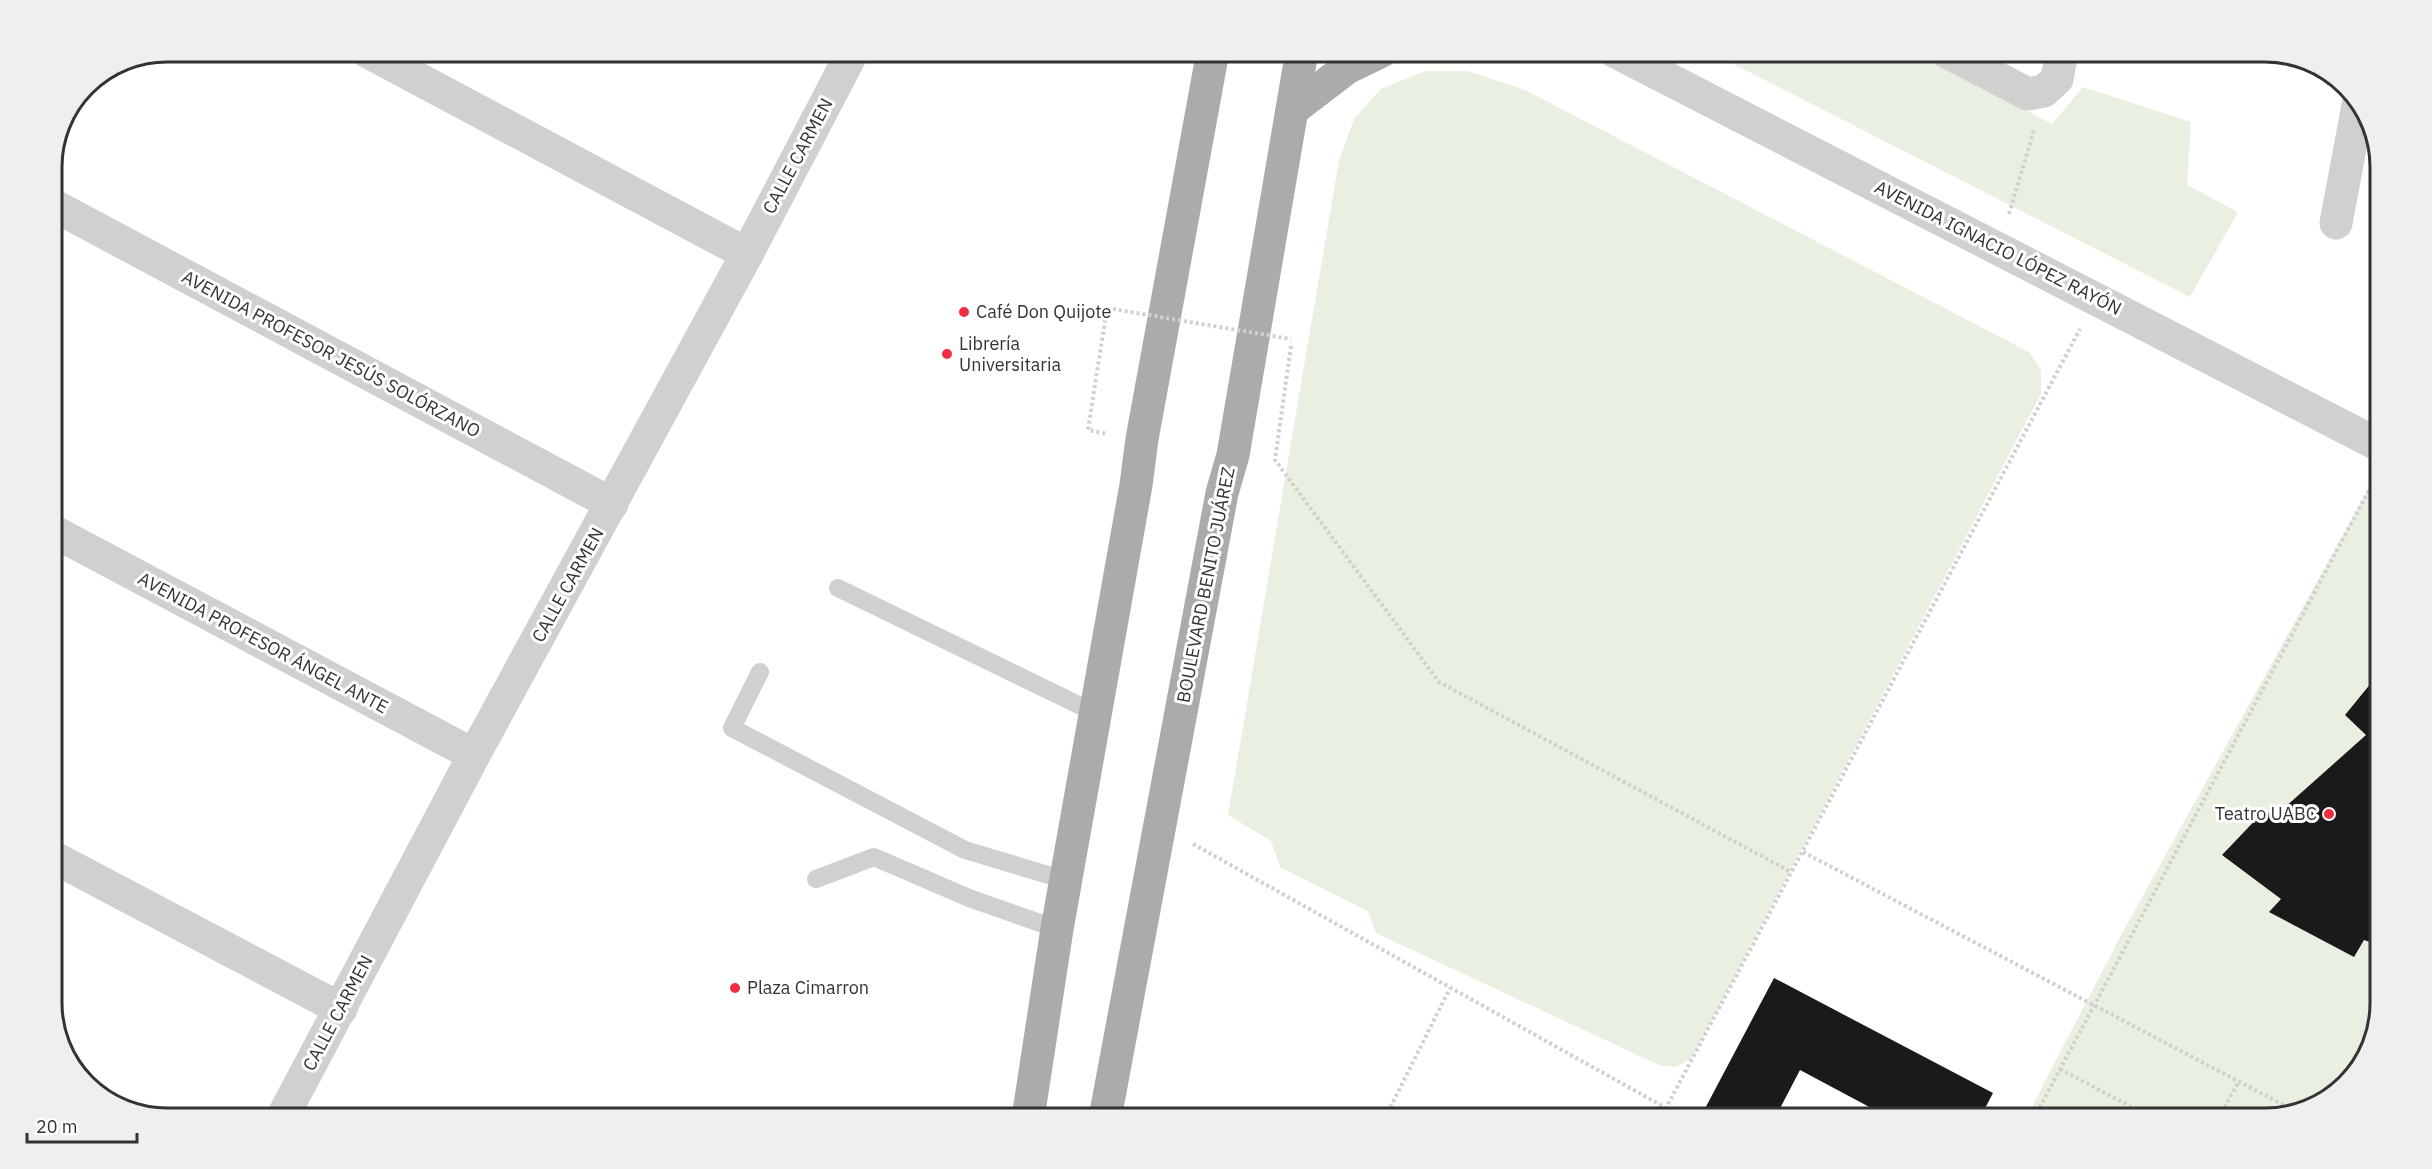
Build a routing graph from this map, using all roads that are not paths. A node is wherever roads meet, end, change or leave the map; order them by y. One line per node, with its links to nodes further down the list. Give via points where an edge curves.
1 (387, 62): 13 (street)
2 (847, 62): 13 (street, CALLE CARMEN)
3 (1211, 62): 19 (main road)
4 (1300, 62): 9 (main road, BOULEVARD BENITO JUÁREZ)
5 (1359, 62): 9 (main road)
6 (1635, 62): 14 (street, AVENIDA IGNACIO LÓPEZ RAYÓN)
7 (1966, 62): 8 (street, via 2028,94 2044,91 2057,79)
8 (2060, 62)
9 (1292, 110): 28 (main road, BOULEVARD BENITO JUÁREZ, via 1233,455 1222,492)
10 (2356, 114): 12 (street)
11 (62, 210): 15 (street, AVENIDA PROFESOR JESÚS SOLÓRZANO)
12 (2336, 223)
13 (747, 254): 15 (street, CALLE CARMEN)
14 (2370, 440)
15 (612, 504): 20 (street, CALLE CARMEN)
16 (62, 536): 20 (street, AVENIDA PROFESOR ÁNGEL ANTE)
17 (838, 588): 19 (lane)
18 (760, 672): 23 (lane, via 732,728 965,850)
19 (1095, 713): 23 (main road)
20 (474, 755): 25 (street, CALLE CARMEN)
21 (62, 862): 25 (street)
22 (816, 879): 24 (lane, via 874,857 969,898)
23 (1065, 880): 24 (main road)
24 (1057, 929): 27 (main road)
25 (340, 1009): 26 (street, CALLE CARMEN)
26 (287, 1108)
27 (1030, 1108)
28 (1107, 1108)

